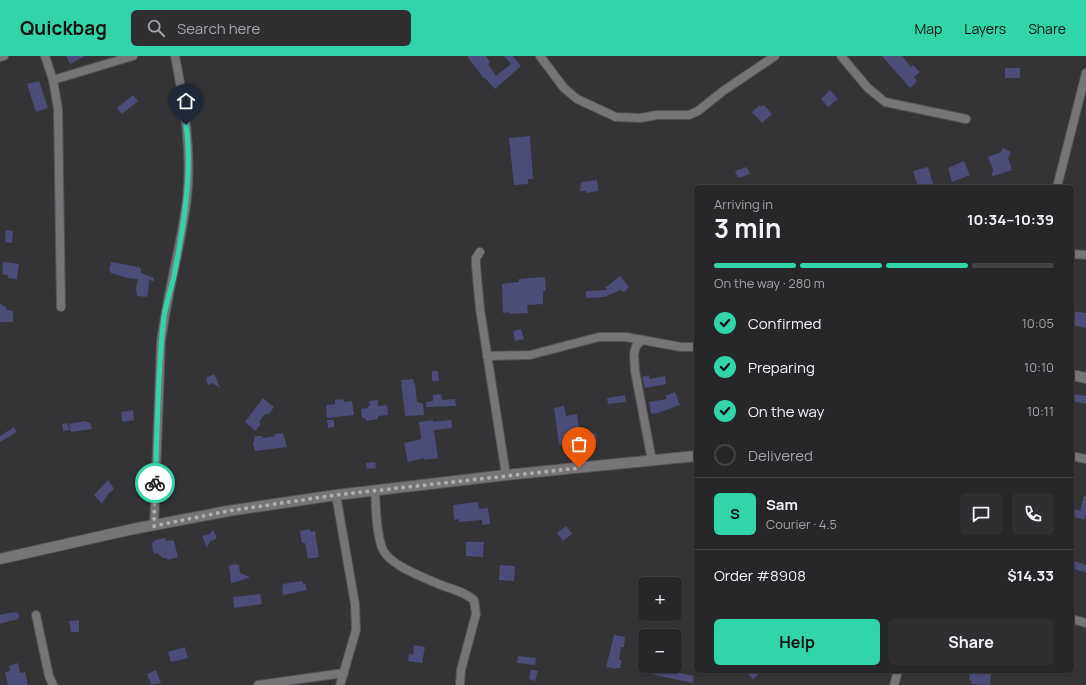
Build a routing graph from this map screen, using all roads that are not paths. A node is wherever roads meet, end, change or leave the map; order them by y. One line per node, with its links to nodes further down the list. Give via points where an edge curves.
1 (4, 56): 8 (street)
2 (44, 56): 10 (street)
3 (133, 56): 10 (street)
4 (175, 56): 29 (street, via 188,138 187,197 161,342)
5 (540, 56): 6 (street, via 564,88 576,99 616,117 640,118 689,115 698,111)
6 (775, 56)
7 (841, 56): 11 (street, via 868,88 885,102)
8 (0, 57)
9 (1086, 73): 12 (street)
10 (53, 80): 16 (street, via 58,109)
11 (966, 119)
12 (1058, 185)
13 (480, 252): 19 (street, via 476,258 476,266)
14 (1074, 254): 15 (street)
15 (1086, 255)
16 (61, 307)
17 (642, 340): 18 (street); 19 (street, via 599,337 530,355); 25 (street, via 636,346 634,354 635,371)
18 (694, 347)
19 (487, 356): 26 (street)
20 (1074, 375): 21 (street)
21 (1086, 378)
22 (694, 456): 25 (street)
23 (1074, 456): 24 (street)
24 (1086, 459)
25 (652, 461): 26 (street)
26 (506, 475): 27 (street)
27 (375, 490): 28 (street); 39 (street, via 382,549 393,561 405,568 465,593 474,600 476,614 461,670)
28 (336, 495): 29 (street, via 228,511); 34 (street, via 356,630)
29 (154, 526): 30 (street)
30 (0, 559)
31 (36, 615): 36 (street)
32 (1074, 619): 33 (street)
33 (1086, 623)
34 (344, 673): 37 (street); 38 (street)
35 (897, 673): 40 (street)
36 (53, 685)
37 (258, 685)
38 (340, 685)
39 (460, 685)
40 (894, 685)

